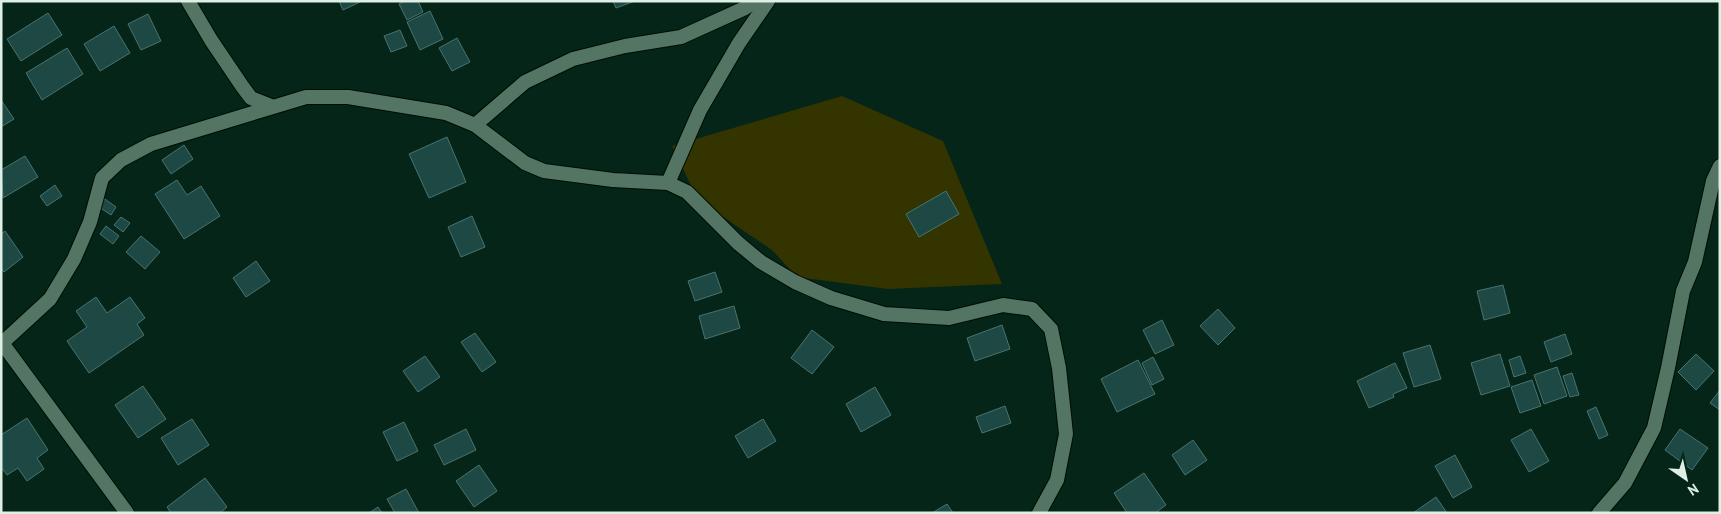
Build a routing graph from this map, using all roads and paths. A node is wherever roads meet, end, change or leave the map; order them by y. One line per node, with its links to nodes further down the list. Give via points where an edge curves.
1 (188, 1): 4 (street, via 251,98)
2 (755, 1): 5 (street, via 681,37 573,59 525,82)
3 (768, 1): 7 (street, via 738,43 700,110)
4 (271, 106): 5 (street, via 306,97 348,97 446,113); 8 (street, via 151,144 121,160 102,178 90,222 78,250 50,299)
5 (476, 125): 7 (street, via 525,163 544,171)
6 (1720, 166): 11 (street, via 1713,181 1695,262 1683,291 1654,428 1625,483)
7 (668, 183): 10 (street, via 687,192 762,262 831,298 884,314 949,318 1003,305 1032,309 1051,329 1066,434 1057,480)
8 (2, 344): 9 (street)
9 (127, 513)
10 (1039, 513)
11 (1599, 513)

